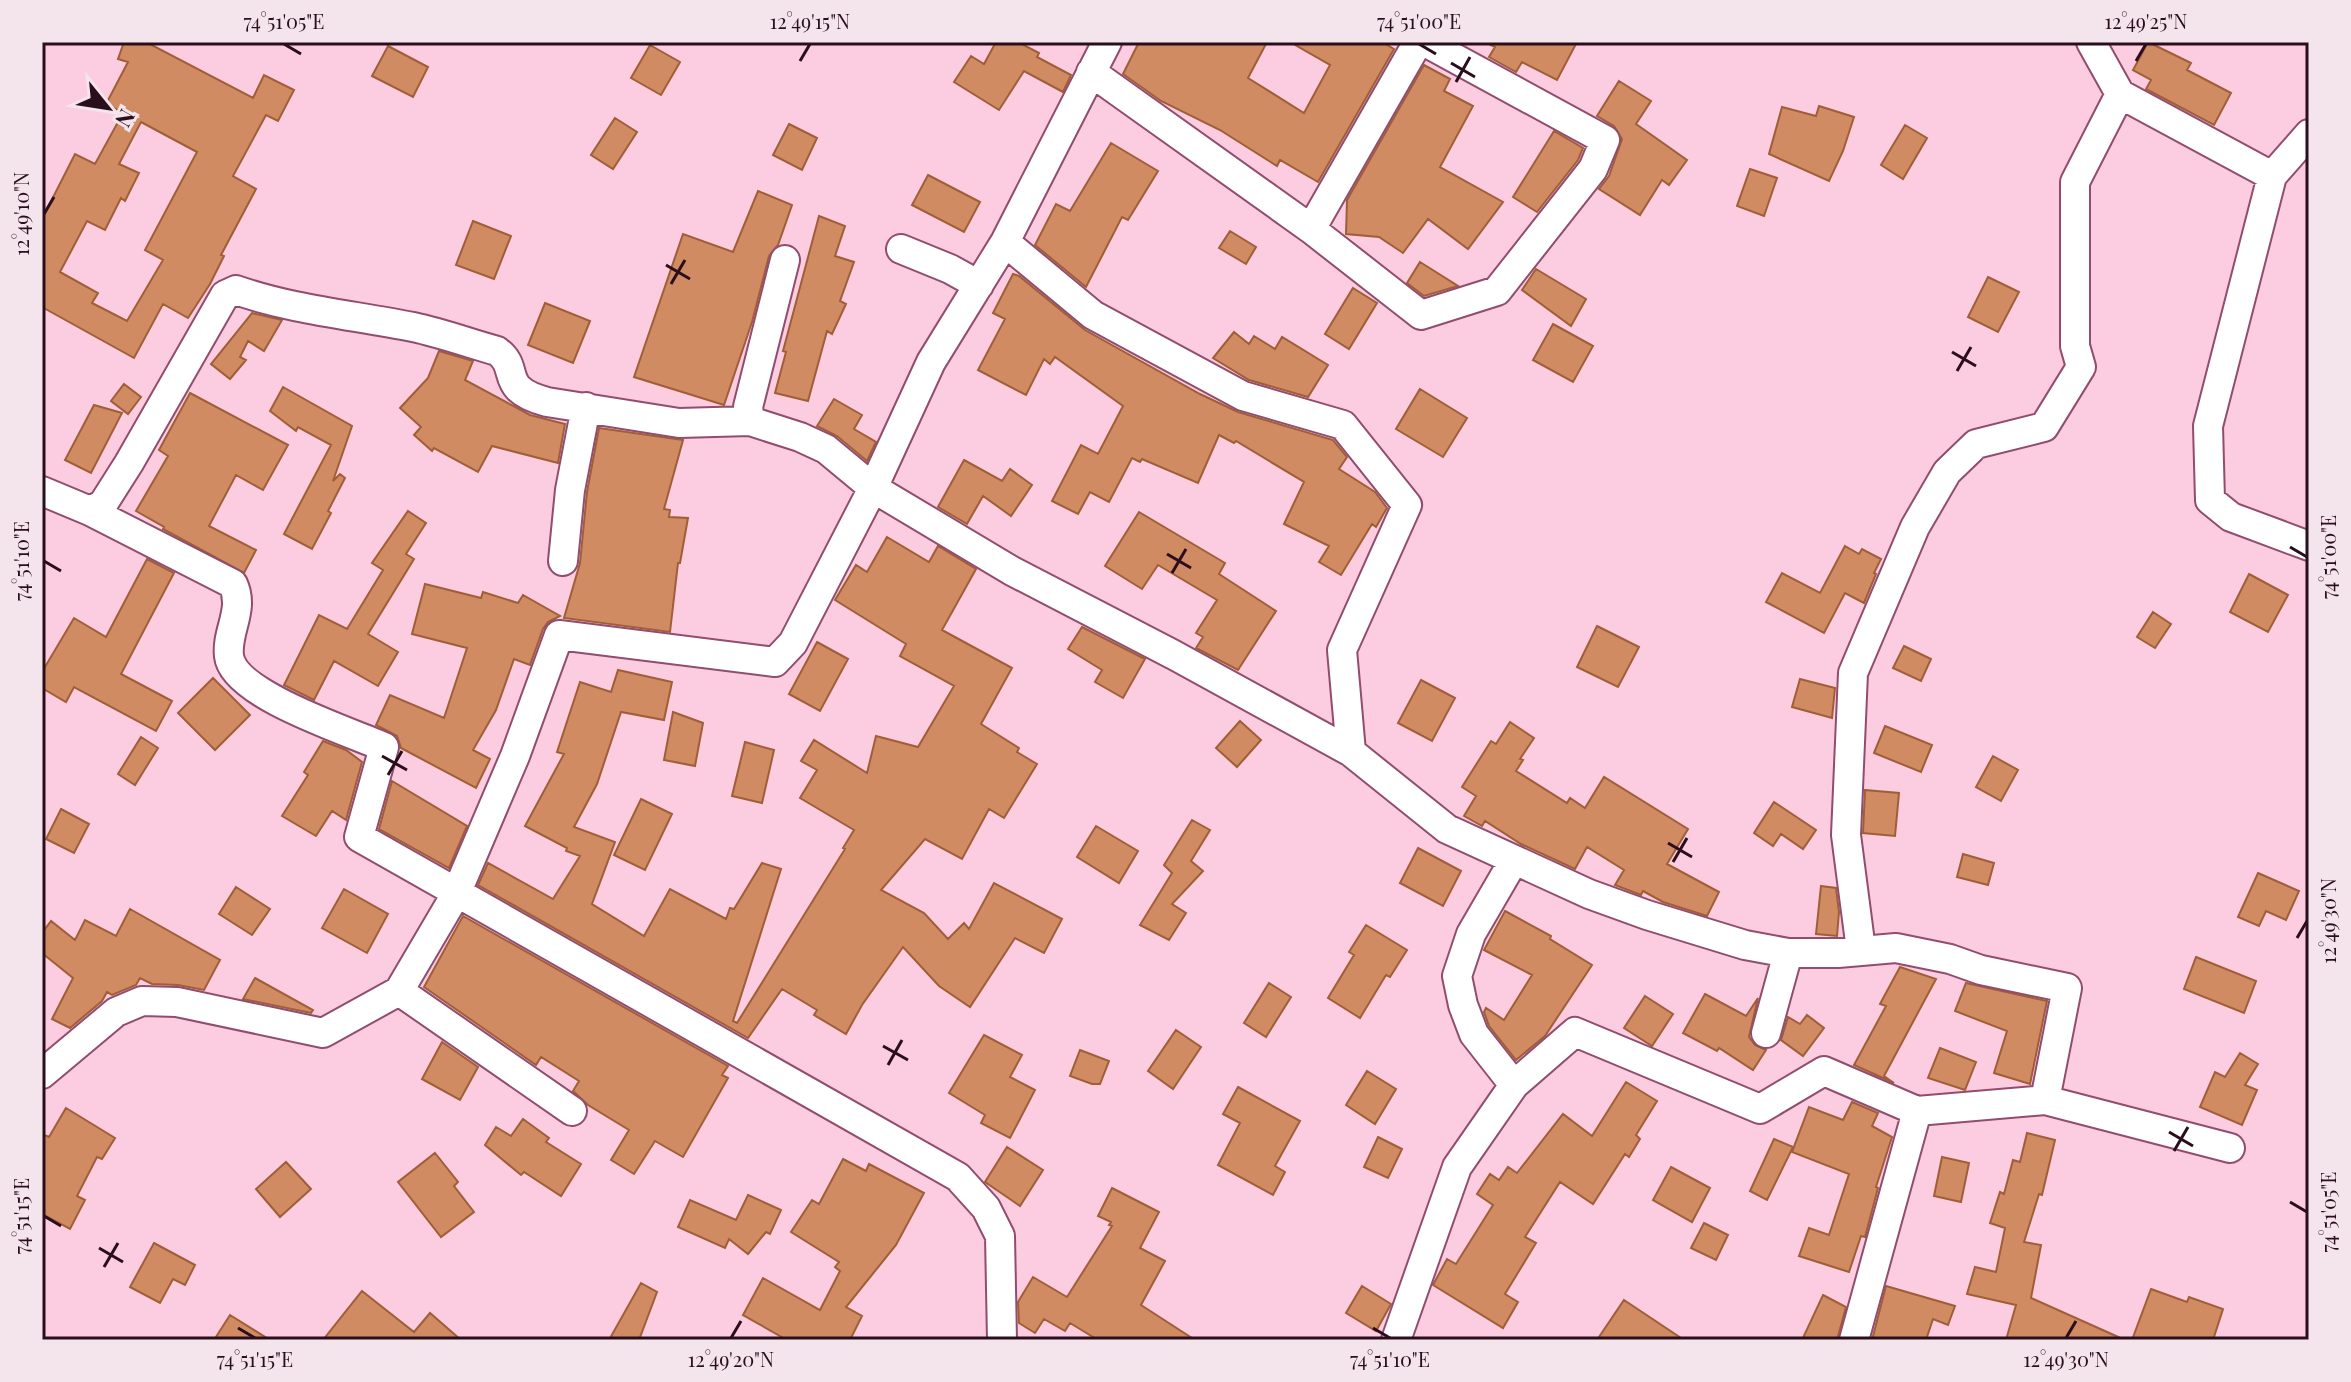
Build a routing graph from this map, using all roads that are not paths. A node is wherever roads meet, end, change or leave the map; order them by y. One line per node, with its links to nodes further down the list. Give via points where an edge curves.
1 (1107, 42): 5 (street)
2 (1418, 42): 9 (street)
3 (1425, 42): 9 (street, via 1605,140 1593,169 1497,291 1421,315)
4 (2091, 42): 6 (street)
5 (1091, 72): 9 (street); 10 (street)
6 (2120, 94): 8 (street); 24 (street, via 2075,182 2075,346 2081,367 2044,427 1976,444 1947,472 1915,527 1853,673 1846,835)
7 (2309, 134): 8 (street)
8 (2272, 176): 19 (street, via 2208,426 2210,500 2231,517)
9 (1311, 229)
10 (1005, 242): 13 (street); 21 (street, via 1093,315 1243,396 1343,425 1407,505 1342,650)
11 (901, 249): 13 (street)
12 (785, 260): 15 (street, via 748,407)
13 (979, 285): 16 (street, via 931,362)
14 (586, 407): 15 (street, via 679,423); 18 (street, via 523,393 497,351 416,328 230,291 103,504); 20 (street)
15 (750, 421): 16 (street, via 826,449)
16 (873, 488): 21 (street, via 1012,571); 23 (street, via 793,643 775,662 559,635)
17 (42, 491): 18 (street)
18 (90, 511): 23 (street, via 233,584 238,594 228,655 233,668 275,701 384,747 359,837)
19 (2309, 546)
20 (563, 561)
21 (1351, 752): 22 (street, via 1447,829)
22 (1514, 860): 25 (street, via 1647,915); 29 (street, via 1471,934 1457,976 1474,1034)
23 (456, 894): 26 (street); 35 (street, via 958,1177 986,1208 1000,1236)
24 (1861, 950): 25 (street); 30 (street, via 1896,948 2067,988)
25 (1788, 953): 27 (street)
26 (399, 991): 28 (street, via 323,1033 177,1002 142,1001 116,1012); 31 (street)
27 (1766, 1033)
28 (42, 1074)
29 (1514, 1085): 32 (street, via 1575,1032 1760,1109 1824,1071); 36 (street, via 1457,1167)
30 (2045, 1100): 32 (street); 33 (street)
31 (572, 1111)
32 (1917, 1111): 34 (street)
33 (2230, 1148)
34 (1860, 1338)
35 (1002, 1340)
36 (1396, 1340)

